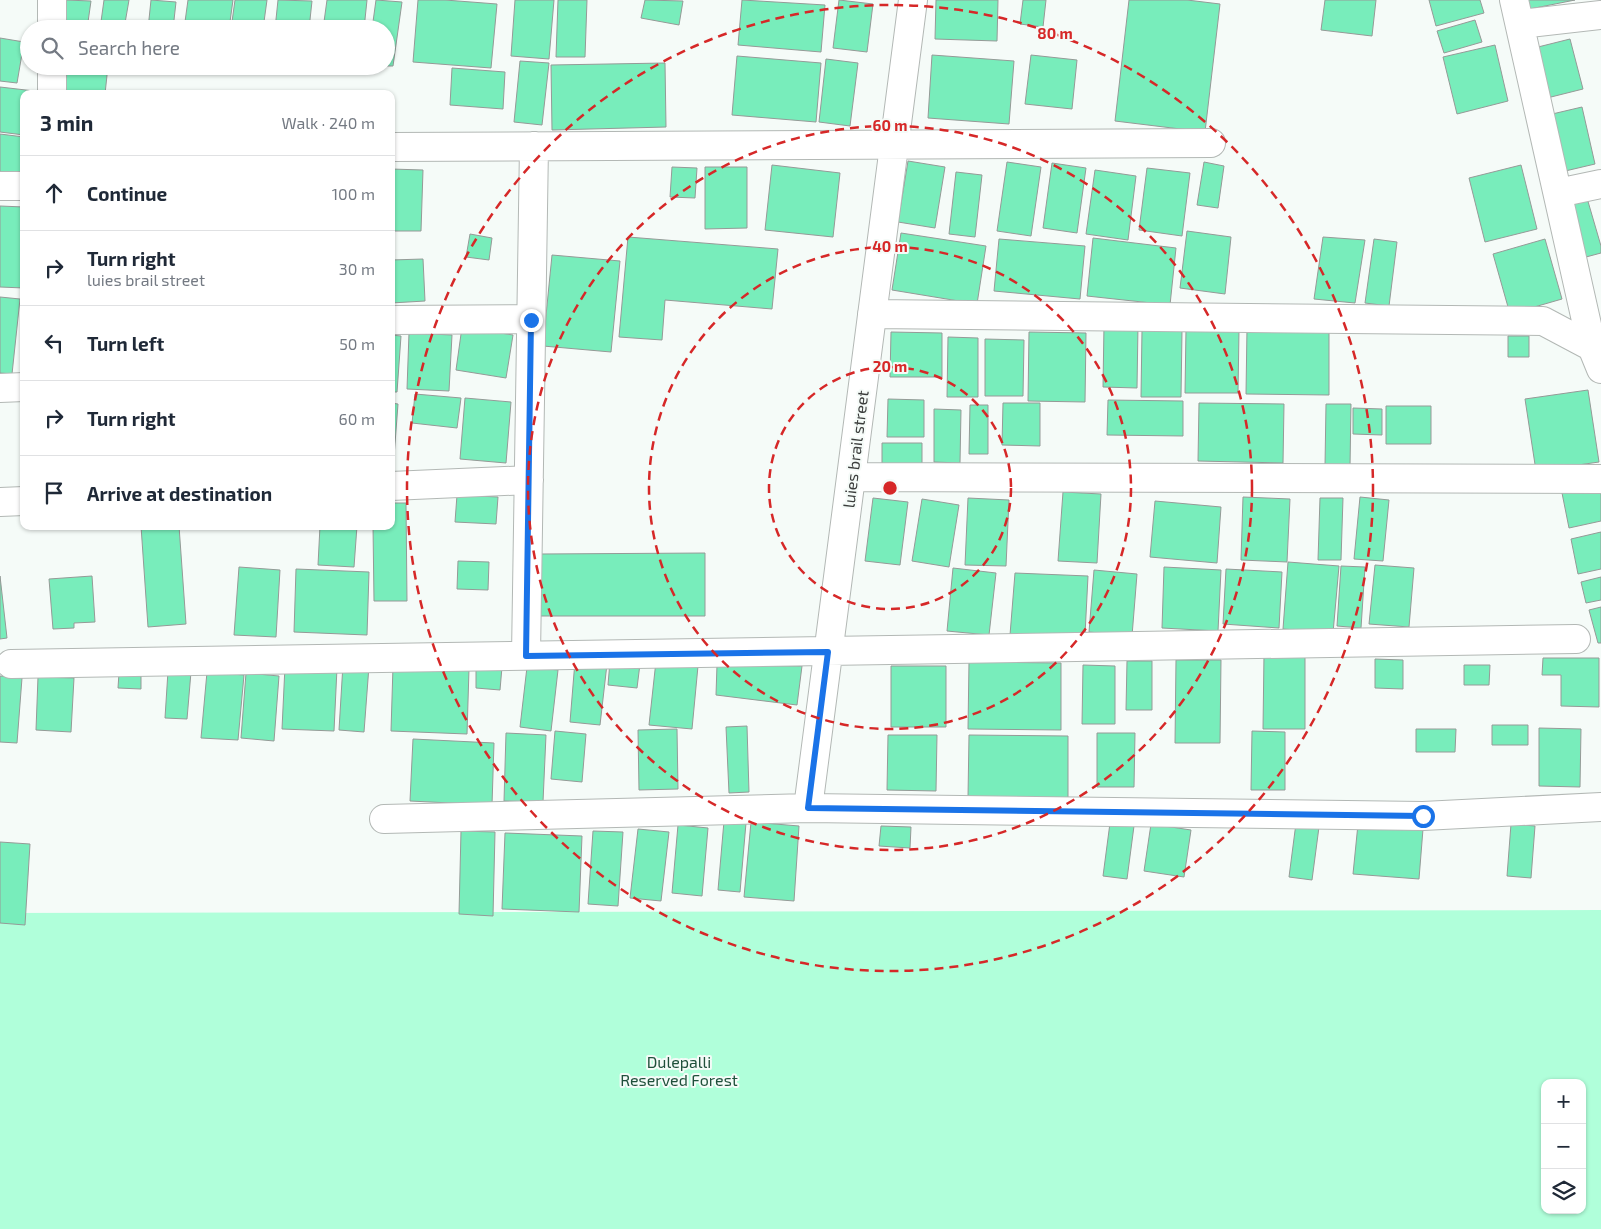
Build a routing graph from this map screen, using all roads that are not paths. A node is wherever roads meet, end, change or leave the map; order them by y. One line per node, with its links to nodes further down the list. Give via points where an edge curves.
1 (52, 0): 5 (street)
2 (913, 0): 9 (street, luies brail street)
3 (1517, 12): 4 (street); 15 (street)
4 (1601, 16)
5 (52, 20)
6 (52, 75): 7 (street)
7 (52, 90)
8 (1211, 143): 9 (street)
9 (894, 145): 10 (street); 16 (street, luies brail street)
10 (534, 146): 11 (street); 18 (street)
11 (395, 147)
12 (1601, 184): 15 (street)
13 (0, 186): 14 (street)
14 (20, 186)
15 (1558, 193): 19 (street)
16 (872, 314): 19 (street, via 1543,321); 22 (street, luies brail street)
17 (395, 320): 18 (street)
18 (531, 320): 24 (street)
19 (1598, 354)
20 (20, 387): 21 (street)
21 (0, 388)
22 (851, 477): 23 (street); 29 (street, luies brail street)
23 (1601, 479)
24 (529, 480): 25 (street); 30 (street)
25 (395, 486)
26 (20, 500): 27 (street)
27 (0, 502)
28 (1576, 639): 29 (street)
29 (828, 652): 30 (street); 33 (street, luies brail street)
30 (526, 656): 31 (street)
31 (10, 664)
32 (1601, 807): 33 (street, via 1423,816)
33 (808, 808): 34 (street)
34 (384, 818)

